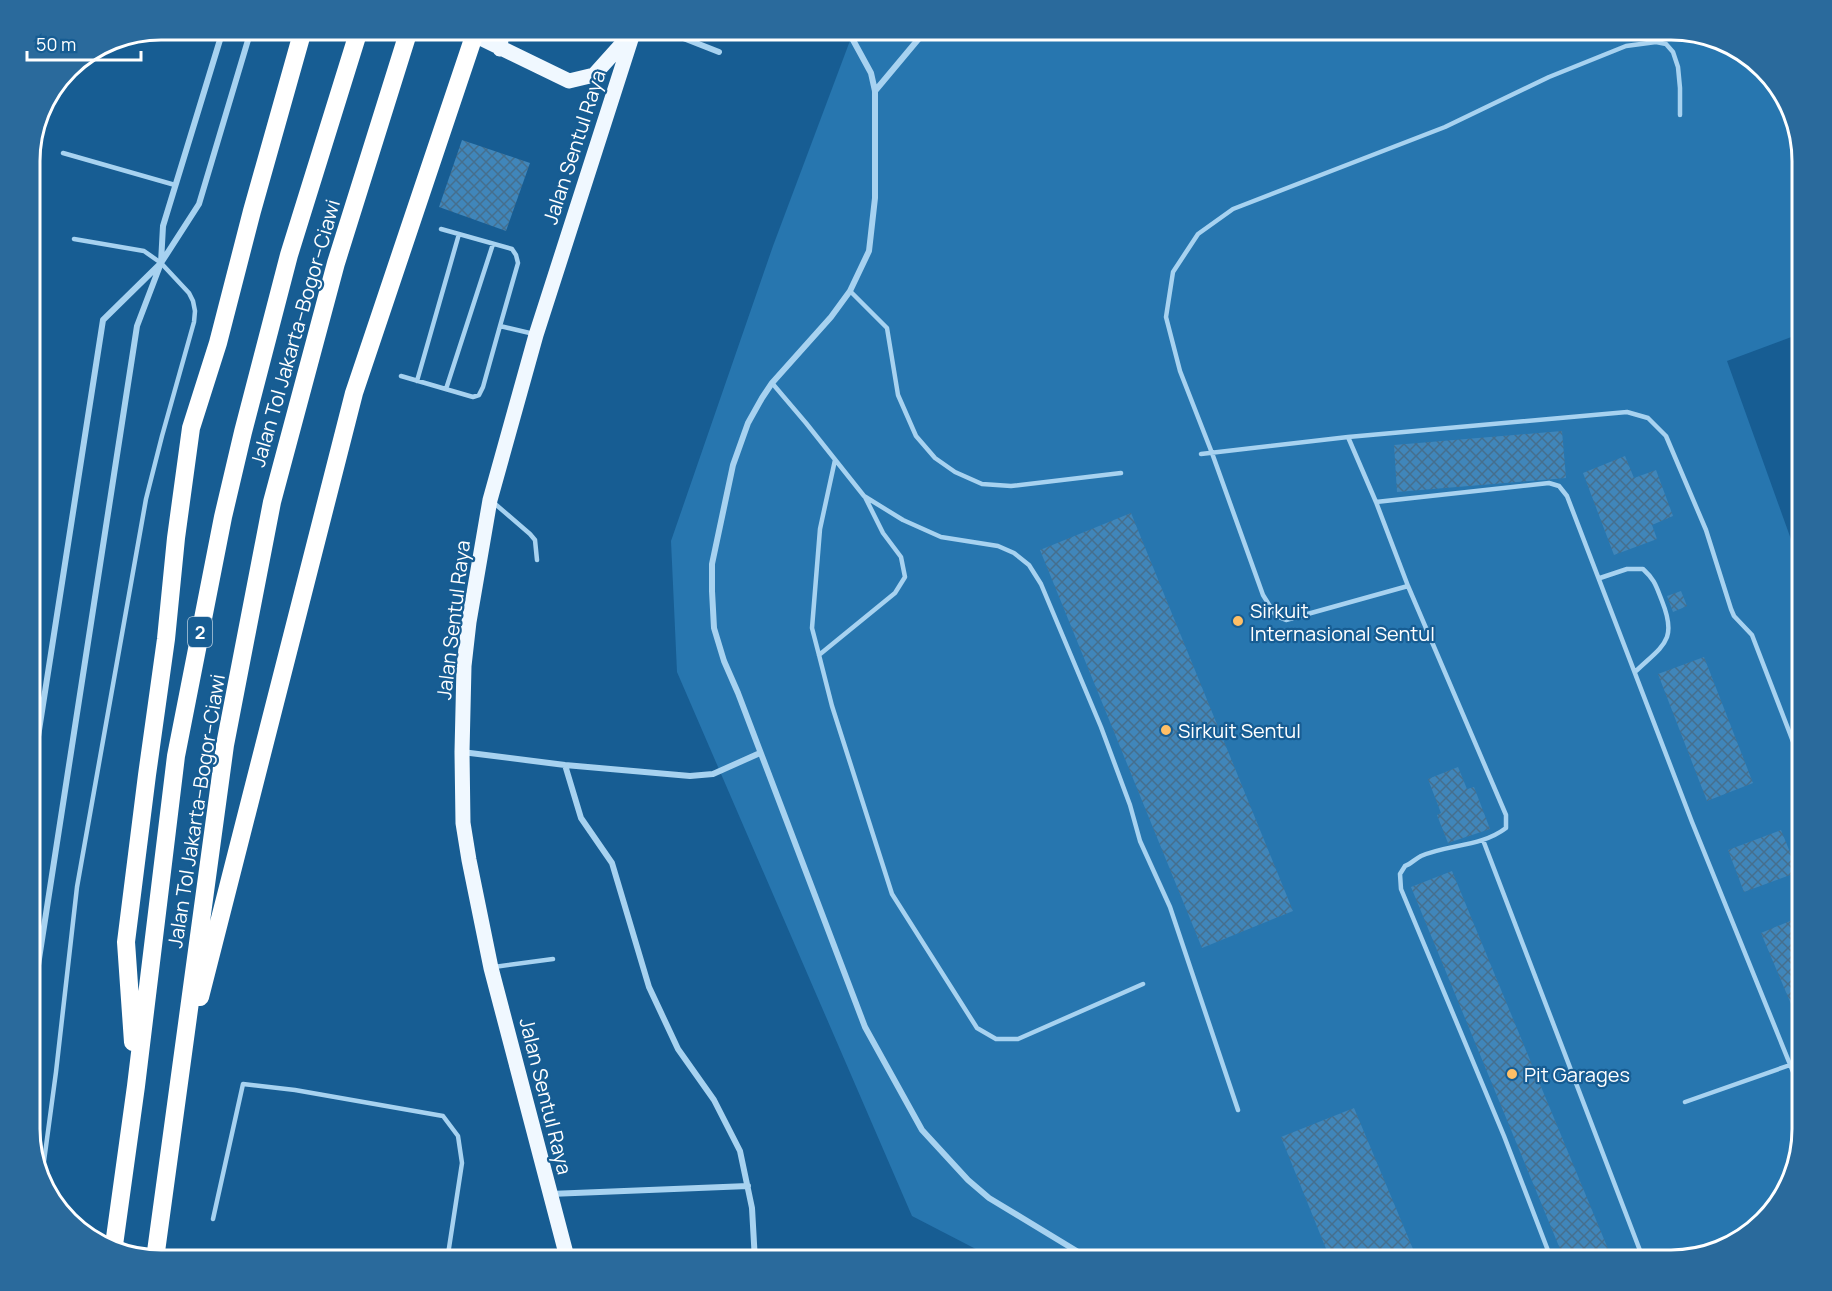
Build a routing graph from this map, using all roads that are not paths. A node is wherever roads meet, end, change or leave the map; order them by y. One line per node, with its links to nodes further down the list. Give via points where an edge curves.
1 (220, 40): 19 (street)
2 (248, 40): 24 (street, via 199,204)
3 (300, 40): 57 (highway, via 191,428 126,942)
4 (356, 40): 57 (highway, Jalan Tol Jakarta–Bogor–Ciawi / 2, via 289,255 223,517 176,756)
5 (406, 40): 58 (highway, Jalan Tol Jakarta–Bogor–Ciawi, via 336,263 272,502 225,746)
6 (467, 40): 58 (highway, via 354,393)
7 (483, 40): 14 (main road)
8 (501, 40): 14 (main road)
9 (625, 40): 14 (main road, via 594,75 568,81)
10 (631, 40): 27 (main road, Jalan Sentul Raya)
11 (688, 40): 15 (street)
12 (853, 40): 16 (street, via 871,73)
13 (918, 40): 16 (street)
14 (500, 49)
15 (719, 52)
16 (875, 91): 25 (street, via 875,198 870,240)
17 (1680, 115): 33 (lane, via 1678,67 1673,52 1666,44 1656,42 1626,46 1445,127 1233,209 1198,234 1173,272 1166,317 1180,371)
18 (63, 153): 19 (lane)
19 (175, 185): 24 (street, via 163,226)
20 (441, 228): 21 (lane)
21 (459, 234): 23 (lane); 29 (lane)
22 (74, 239): 24 (lane, via 144,251)
23 (493, 244): 26 (lane, via 512,249 518,263); 31 (lane)
24 (160, 263): 45 (street, via 103,320); 51 (street, via 137,326 130,366); 61 (lane, via 189,293 194,322 146,499 81,864)
25 (850, 291): 30 (street); 36 (lane, via 887,328 898,395 916,436 935,458 955,472 982,484 1011,486)
26 (500, 326): 27 (lane); 31 (lane, via 478,395 473,398)
27 (536, 335): 38 (main road, Jalan Sentul Raya)
28 (401, 376): 29 (lane)
29 (417, 381): 31 (lane)
30 (772, 383): 35 (lane); 48 (street, via 748,423 733,465 712,564 714,628)
31 (446, 389)
32 (1348, 437): 33 (lane); 39 (lane); 46 (lane, via 1627,412 1648,418 1666,436 1706,530 1731,609 1752,635)
33 (1212, 453): 34 (lane); 42 (lane, via 1263,595 1276,616 1286,620)
34 (1201, 454)
35 (835, 460): 37 (lane); 43 (lane, via 820,529 812,628)
36 (1121, 473)
37 (864, 496): 43 (lane, via 901,557 905,577 895,593); 60 (lane, via 941,537 998,546 1029,565 1041,584 1101,727 1140,841 1170,907)
38 (490, 500): 40 (lane, via 535,540); 47 (main road, Jalan Sentul Raya, via 464,666)
39 (1376, 502): 41 (lane, via 1549,483 1559,486 1567,496); 42 (lane)
40 (537, 560)
41 (1599, 578): 44 (lane); 44 (lane, via 1627,569 1643,569 1653,578 1669,618 1670,630 1664,644)
42 (1408, 586): 50 (lane, via 1506,815 1506,828)
43 (819, 655): 54 (lane, via 892,894 977,1028 996,1039 1018,1039)
44 (1635, 672): 55 (lane)
45 (41, 717)
46 (1792, 739)
47 (462, 752): 49 (street); 53 (main road, Jalan Sentul Raya, via 463,823)
48 (760, 753): 49 (street, via 713,774 690,776); 70 (street, via 865,1028 922,1130 989,1198)
49 (565, 765): 62 (street, via 581,818 612,863 650,987 678,1049 714,1100 740,1151)
50 (1484, 840): 71 (lane, via 1420,857 1400,874 1401,889); 72 (lane)
51 (41, 945)
52 (553, 959): 53 (lane)
53 (491, 968): 63 (main road, Jalan Sentul Raya)
54 (1143, 984)
55 (1790, 1065): 56 (lane); 59 (lane)
56 (1792, 1070)
57 (136, 1086): 65 (highway, Jalan Tol Jakarta–Bogor–Ciawi / 2)
58 (178, 1086): 66 (highway, Jalan Tol Jakarta–Bogor–Ciawi)
59 (1684, 1102)
60 (1238, 1110)
61 (44, 1158)
62 (748, 1186): 63 (street); 69 (street)
63 (550, 1194): 68 (main road, Jalan Sentul Raya)
64 (213, 1219): 67 (lane, via 243,1084 295,1090 443,1116 458,1136 462,1163)
65 (115, 1241)
66 (156, 1250)
67 (449, 1250)
68 (565, 1250)
69 (754, 1250)
70 (1076, 1250)
71 (1548, 1250)
72 (1640, 1250)

